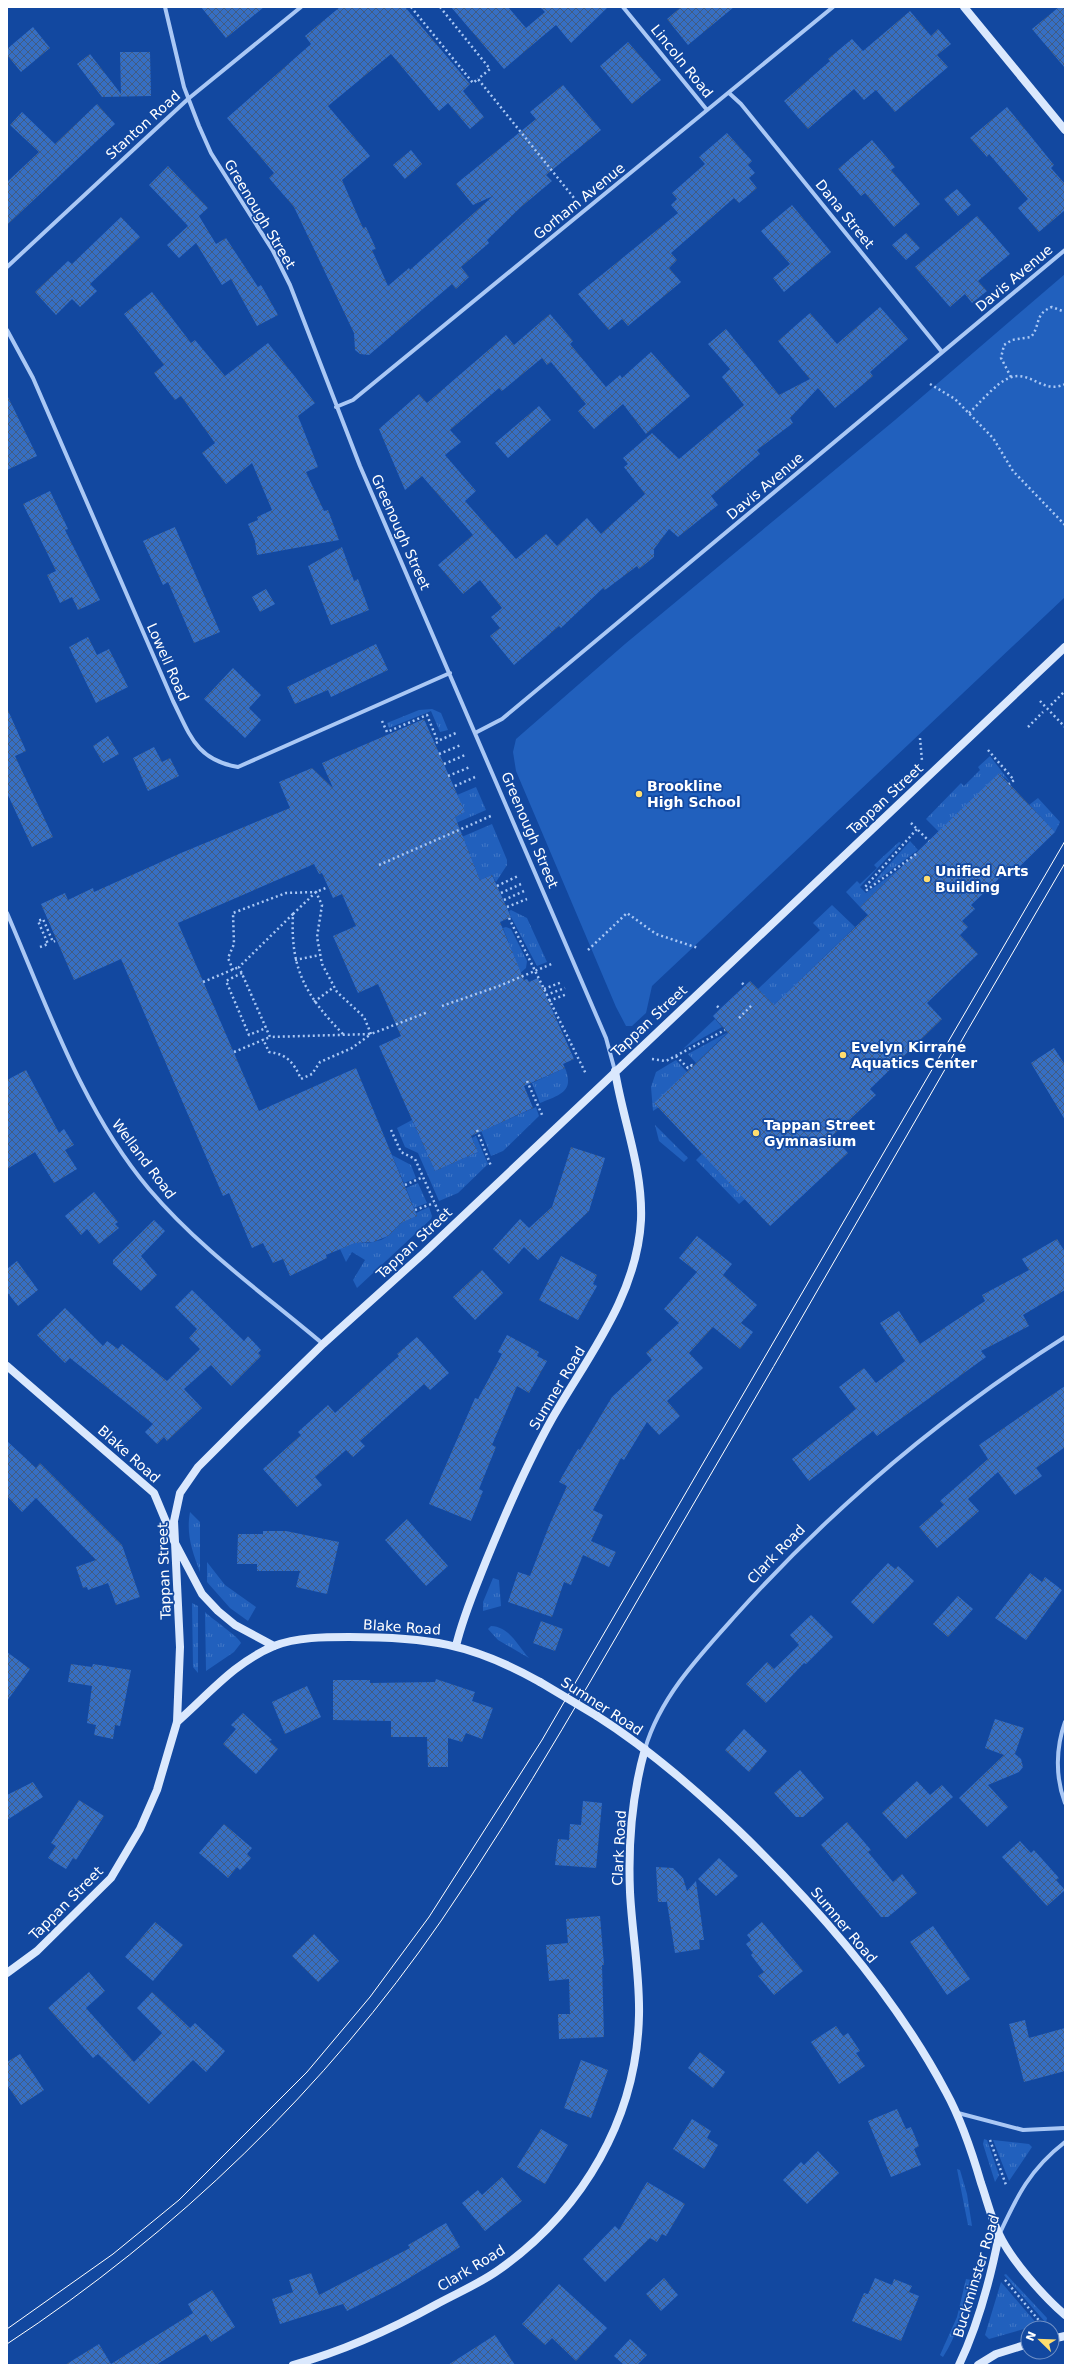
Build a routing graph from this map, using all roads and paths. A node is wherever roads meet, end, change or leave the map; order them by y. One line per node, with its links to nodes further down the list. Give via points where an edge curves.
1 (165, 7): 10 (street, Greenough Street)
2 (301, 7): 10 (street, Stanton Road)
3 (411, 7): 8 (path, via 473,83)
4 (440, 7): 8 (path, via 490,69)
5 (623, 7): 11 (street, Lincoln Road)
6 (834, 7): 9 (street, Gorham Avenue)
7 (964, 7): 12 (street)
8 (478, 79): 13 (path)
9 (729, 93): 11 (street, Gorham Avenue); 18 (street, Dana Street, via 741,104)
10 (188, 99): 15 (street, Stanton Road); 22 (street, Greenough Street, via 211,153 281,265)
11 (707, 110): 22 (street, Gorham Avenue, via 352,400)
12 (1065, 130)
13 (574, 198)
14 (1065, 250): 18 (street, Davis Avenue)
15 (7, 267)
16 (1065, 312): 19 (path, via 1055,308 1045,310 1040,315 1031,337 1004,344 1000,358)
17 (7, 330): 26 (street, Lowell Road, via 33,378 184,726 195,744 207,756 221,764 238,767)
18 (942, 352): 35 (street, Davis Avenue, via 502,719)
19 (1011, 377): 21 (path, via 1028,377 1048,387); 23 (path)
20 (930, 384): 23 (path, via 955,399)
21 (1065, 384)
22 (336, 407): 26 (street, Greenough Street)
23 (969, 413): 24 (path, via 993,438 1012,470)
24 (1065, 525)
25 (1065, 647): 107 (street, Tappan Street)
26 (450, 673): 35 (street, Greenough Street)
27 (1064, 692): 29 (path)
28 (1040, 701): 33 (path)
29 (1050, 705)
30 (1043, 712): 32 (path)
31 (382, 721): 38 (path, via 387,732 427,715 438,742)
32 (1028, 726)
33 (1065, 727)
34 (456, 733): 37 (path)
35 (475, 733): 107 (street, Greenough Street, via 606,1038)
36 (920, 738): 45 (path)
37 (440, 740)
38 (436, 743)
39 (461, 745): 41 (path)
40 (988, 750): 48 (path, via 1014,780)
41 (439, 754)
42 (465, 755): 43 (path)
43 (444, 764)
44 (470, 767): 46 (path)
45 (922, 768)
46 (448, 776)
47 (475, 777): 49 (path)
48 (1010, 784)
49 (455, 786)
50 (492, 815): 55 (path)
51 (911, 823): 52 (path)
52 (917, 828): 53 (path); 54 (path, via 865,887 867,890)
53 (929, 841)
54 (916, 854)
55 (379, 865)
56 (518, 876): 58 (path)
57 (521, 884): 62 (path)
58 (497, 886)
59 (328, 887): 61 (path)
60 (524, 891): 64 (path)
61 (316, 892): 67 (path); 73 (path, via 322,905 317,937); 77 (path, via 286,893 233,913 234,944 228,958)
62 (501, 892)
63 (527, 898): 65 (path)
64 (504, 900)
65 (507, 907)
66 (7, 913): 120 (street, Welland Road, via 66,1051 116,1144 149,1188 217,1258)
67 (293, 914): 74 (path, via 292,938); 76 (path)
68 (508, 918): 78 (path)
69 (48, 944): 69 (path, via 38,921 43,919 54,942); 70 (path)
70 (40, 947)
71 (698, 948): 72 (path, via 656,934 627,914)
72 (588, 950)
73 (320, 955): 74 (path); 84 (path)
74 (295, 960): 90 (path, via 302,981)
75 (554, 963): 78 (path)
76 (239, 967): 77 (path); 79 (path)
77 (233, 970): 80 (path)
78 (535, 971): 86 (path); 92 (path)
79 (242, 973): 97 (path); 97 (path, via 226,981 249,1035)
80 (204, 982)
81 (562, 982): 86 (path)
82 (742, 983): 83 (path)
83 (745, 986)
84 (334, 987): 90 (path); 100 (path, via 364,1017)
85 (564, 988): 88 (path)
86 (544, 989): 88 (path)
87 (567, 994): 89 (path)
88 (547, 995): 89 (path)
89 (549, 1001): 108 (path)
90 (314, 1002): 99 (path)
91 (752, 1005): 96 (path)
92 (442, 1006)
93 (717, 1006): 94 (path)
94 (720, 1009)
95 (428, 1012): 100 (path)
96 (739, 1018)
97 (266, 1028): 101 (path)
98 (725, 1030): 104 (path)
99 (343, 1034): 100 (path); 101 (path)
100 (371, 1034): 102 (path, via 352,1048 320,1062 312,1074 301,1079 292,1060 281,1054 269,1052)
101 (270, 1037): 102 (path)
102 (263, 1039): 103 (path)
103 (234, 1052)
104 (676, 1056): 105 (path, via 666,1062); 106 (path, via 688,1068)
105 (652, 1059)
106 (693, 1066)
107 (615, 1071): 120 (street, Tappan Street); 124 (street, Sumner Road, via 619,1100 635,1152 640,1193 639,1239 631,1270 610,1322 535,1451 469,1603)
108 (586, 1074)
109 (527, 1081): 110 (path)
110 (543, 1117)
111 (391, 1130): 114 (path, via 401,1152 415,1159)
112 (477, 1130): 113 (path)
113 (491, 1166)
114 (423, 1177): 115 (path); 116 (path)
115 (405, 1185)
116 (434, 1202): 117 (path); 118 (path)
117 (415, 1210)
118 (440, 1215)
119 (1065, 1337): 127 (street, Clark Road, via 970,1401 917,1442 837,1511 764,1584 697,1661 662,1709 652,1726)
120 (323, 1344): 122 (street, Tappan Street, via 198,1467 180,1493 176,1506)
121 (7, 1366): 122 (street, Blake Road, via 154,1493)
122 (174, 1542): 123 (street, Blake Road, via 202,1594 218,1611 240,1629); 125 (street, Tappan Street, via 180,1646)
123 (274, 1646): 124 (street, Blake Road, via 315,1638 348,1637 419,1639); 125 (street, Blake Road, via 230,1672)
124 (456, 1646): 127 (street, Sumner Road, bridge, via 503,1663 540,1682)
125 (177, 1722): 129 (street, Tappan Street, via 151,1805 111,1878 37,1951)
126 (1065, 1722): 128 (street, via 1059,1747 1058,1769)
127 (645, 1749): 130 (street, Sumner Road, via 673,1770 725,1818 815,1909 902,2020 936,2073); 142 (street, Clark Road, via 636,1787 629,1852 639,2014 636,2058 612,2135 584,2187 546,2232 499,2270 412,2318 320,2357)
128 (1065, 1803)
129 (7, 1973)
130 (956, 2113): 131 (street, via 1023,2130); 137 (street, Sumner Road)
131 (1065, 2128)
132 (990, 2140): 134 (path)
133 (1065, 2142): 137 (street, Buckminster Road, via 1041,2164 1022,2187)
134 (1004, 2178): 135 (path); 136 (path)
135 (1001, 2183)
136 (1006, 2185)
137 (999, 2235): 139 (street, Sumner Road, via 1014,2259); 143 (street, Buckminster Road, via 986,2297)
138 (1003, 2279): 140 (path)
139 (1065, 2315)
140 (1039, 2320)
141 (1020, 2346): 144 (street, via 996,2354)
142 (293, 2365)
143 (960, 2365)
144 (978, 2365)

